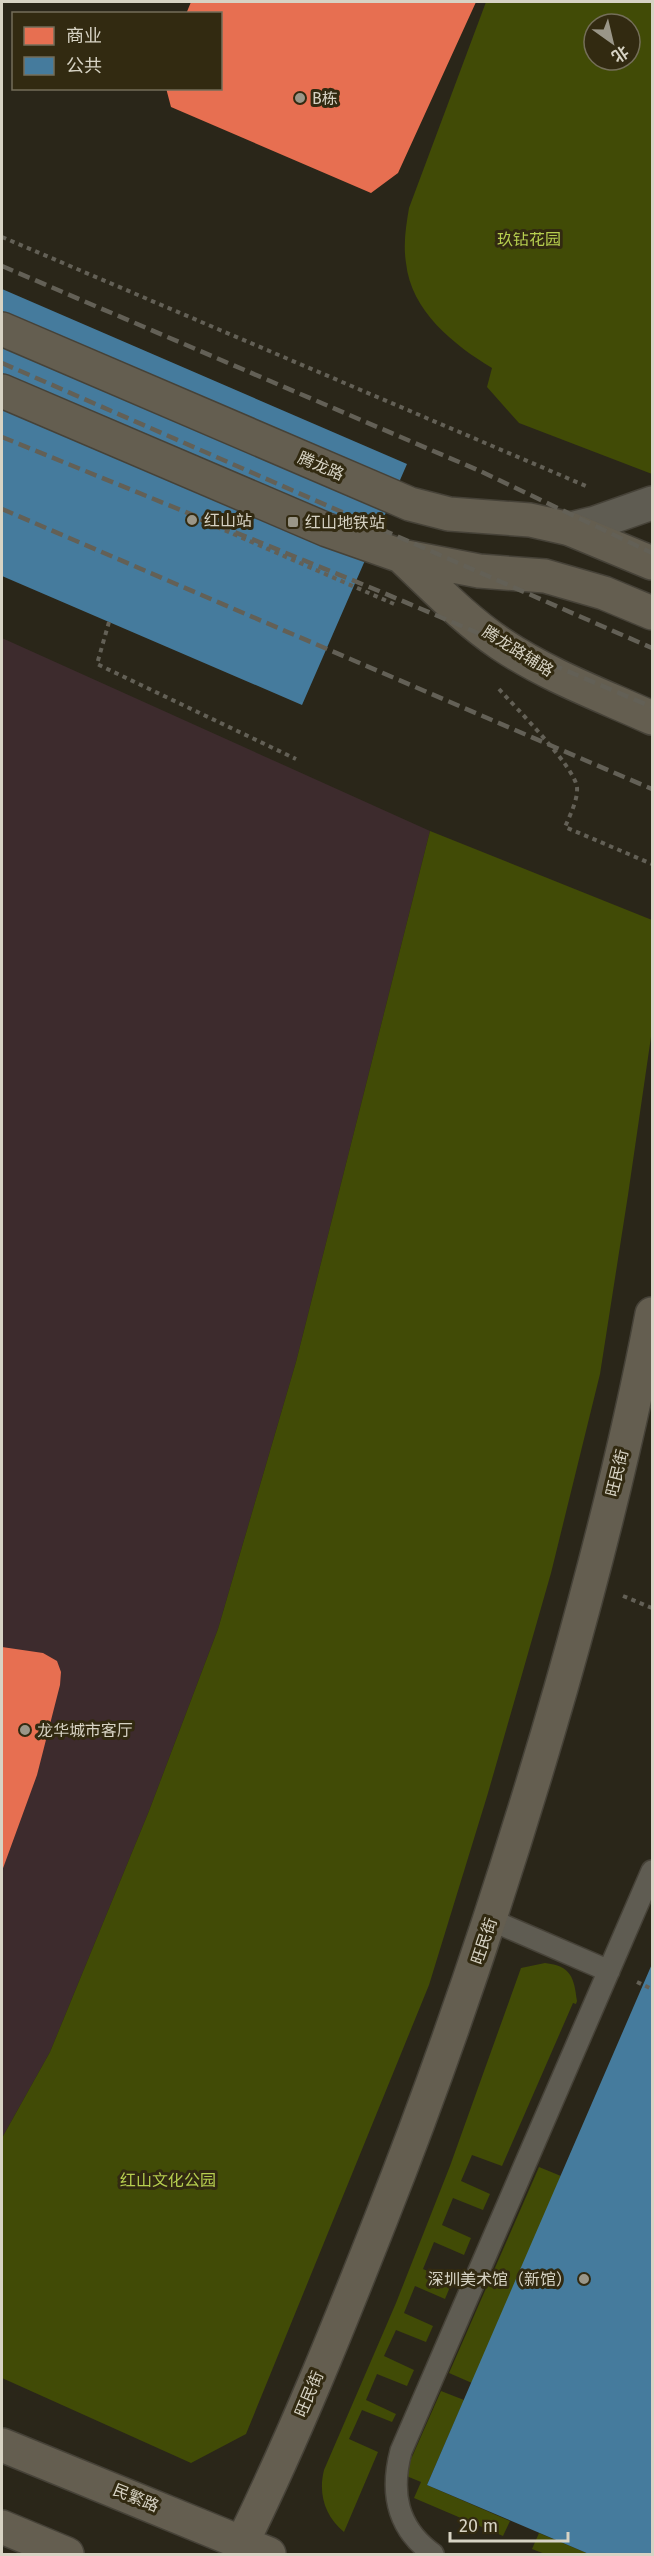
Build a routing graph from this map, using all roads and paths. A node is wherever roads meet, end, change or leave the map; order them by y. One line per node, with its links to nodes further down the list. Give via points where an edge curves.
1 (2, 237): 4 (path)
2 (2, 329): 7 (main road, 腾龙路, via 410,504 449,514 530,520)
3 (2, 392): 8 (main road, via 327,530)
4 (592, 489)
5 (652, 503): 7 (street)
6 (184, 513): 10 (path)
7 (570, 530): 9 (main road, 腾龙路)
8 (401, 556): 11 (main road, via 479,571 545,576 604,593); 14 (main road, 腾龙路辅路, via 500,643 541,668)
9 (652, 563)
10 (400, 606)
11 (652, 613)
12 (110, 622): 15 (path, via 97,664)
13 (495, 685): 16 (path, via 558,756 577,786 565,827)
14 (652, 718)
15 (296, 759)
16 (652, 864)
17 (652, 1314): 21 (main road, 旺民街, via 639,1384 581,1615)
18 (621, 1595): 19 (path)
19 (652, 1608)
20 (652, 1871): 22 (lane)
21 (491, 1920): 22 (lane); 25 (main road, 旺民街, via 422,2116 339,2326 264,2498)
22 (609, 1971): 27 (lane, via 401,2451 395,2492 400,2511 420,2545)
23 (2, 2445): 25 (main road, 民繁路)
24 (2, 2527): 26 (main road)
25 (256, 2549)
26 (67, 2554)
27 (433, 2554)

